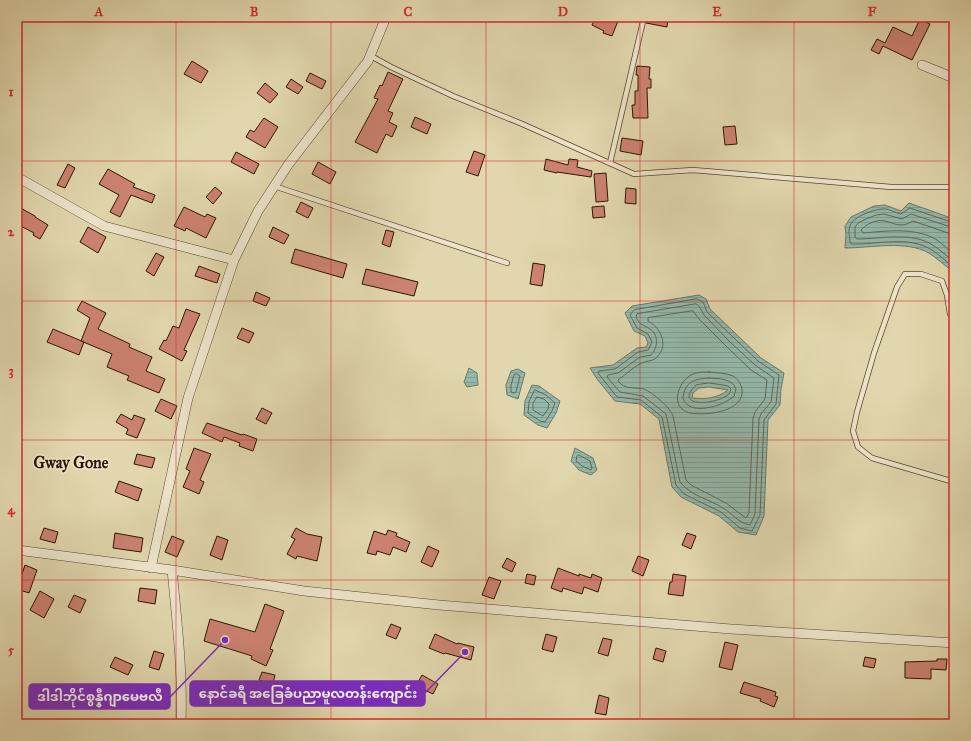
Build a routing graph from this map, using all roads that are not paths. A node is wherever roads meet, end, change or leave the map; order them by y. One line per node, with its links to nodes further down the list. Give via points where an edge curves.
1 (386, 17): 3 (street)
2 (644, 17): 6 (lane)
3 (371, 56): 6 (lane, via 453,96); 8 (street)
4 (922, 65): 5 (street)
5 (954, 78)
6 (610, 163): 9 (lane, via 634,174 693,170 891,187)
7 (17, 177): 10 (street, via 104,226)
8 (274, 186): 10 (street, via 258,211); 11 (lane)
9 (954, 187)
10 (234, 260): 15 (street, via 188,398)
11 (507, 263)
12 (954, 319): 13 (lane, via 950,314 942,281 921,274 905,274 897,287 874,353 853,431 858,447 872,458)
13 (954, 482)
14 (17, 550): 15 (street)
15 (151, 568): 16 (street)
16 (172, 570): 17 (street, via 304,591 439,605); 18 (street, via 179,638)
17 (954, 643)
18 (181, 724)

